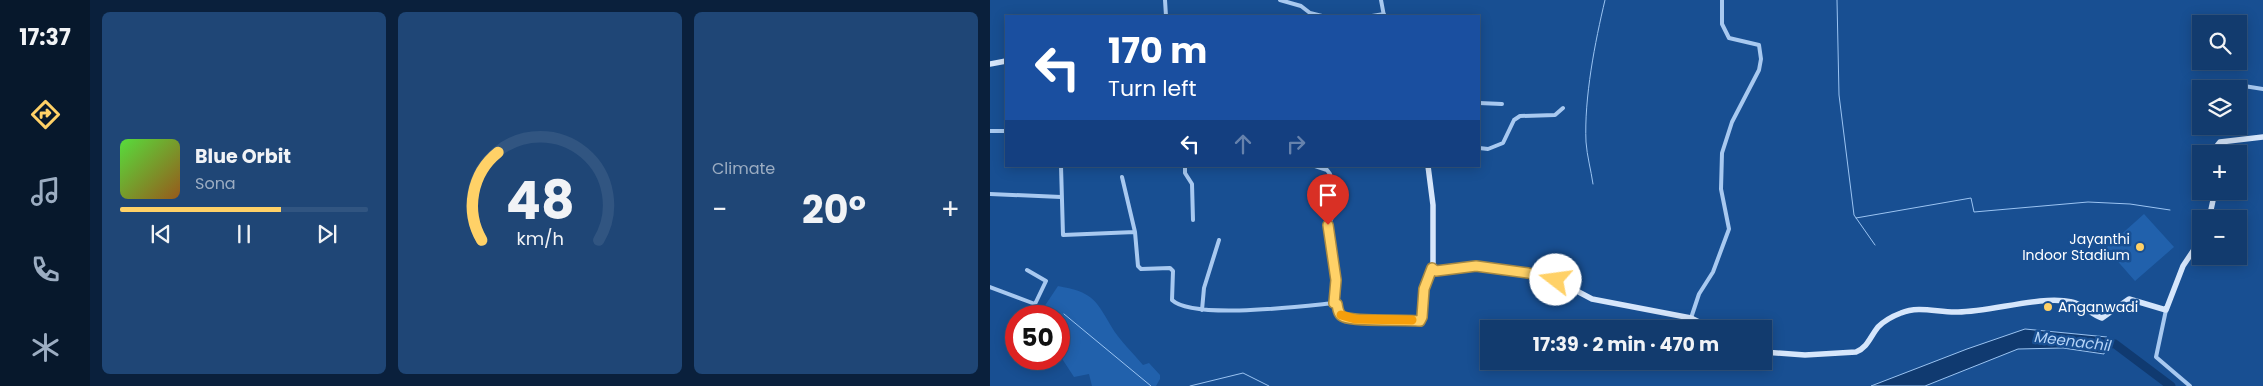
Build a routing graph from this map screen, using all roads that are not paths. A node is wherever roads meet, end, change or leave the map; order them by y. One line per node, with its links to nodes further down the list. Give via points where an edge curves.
1 (1165, 0): 5 (street)
2 (1280, 0): 6 (street)
3 (1381, 0): 7 (street)
4 (1722, 0): 38 (street, via 1722,24 1729,38 1759,45 1761,59 1759,70 1732,122 1722,153 1721,188 1729,229)
5 (1166, 15)
6 (1318, 15)
7 (1384, 15)
8 (1005, 61): 9 (main road)
9 (990, 64)
10 (2247, 86): 11 (street)
11 (2263, 89)
12 (1480, 103): 13 (street)
13 (1502, 104)
14 (1563, 108): 19 (street, via 1554,115 1520,116 1514,120 1503,143 1488,149)
15 (990, 131): 16 (street)
16 (1005, 131)
17 (2263, 137): 18 (main road, via 2220,142)
18 (2218, 145)
19 (1480, 148)
20 (1061, 167): 26 (street)
21 (1185, 167): 27 (street, via 1192,184)
22 (1318, 167): 34 (street, via 1330,174 1337,208 1328,225 1336,280)
23 (1428, 167): 31 (main road, via 1433,205)
24 (1122, 177): 28 (street)
25 (990, 194): 26 (street)
26 (1061, 197): 28 (street, via 1063,235)
27 (1193, 220)
28 (1135, 232): 36 (street, via 1138,266 1141,269 1170,268 1173,271 1172,300 1177,305)
29 (1219, 240): 36 (street, via 1204,288)
30 (2192, 253): 37 (main road, via 2183,266)
31 (1432, 268): 34 (street, via 1424,289 1420,321 1343,317); 38 (main road, via 1436,271 1476,266 1542,276 1592,299)
32 (1027, 270): 35 (street, via 1046,281)
33 (990, 287): 35 (street)
34 (1334, 303): 36 (street)
35 (1035, 304)
36 (1202, 310)
37 (2166, 310): 40 (main road, via 2129,299 2102,318 2067,302 2031,302 1966,312 1915,309 1887,320 1856,352 1805,355); 41 (street, via 2156,357)
38 (1691, 318): 39 (main road)
39 (1695, 320)
40 (1772, 353)
41 (2190, 386)

